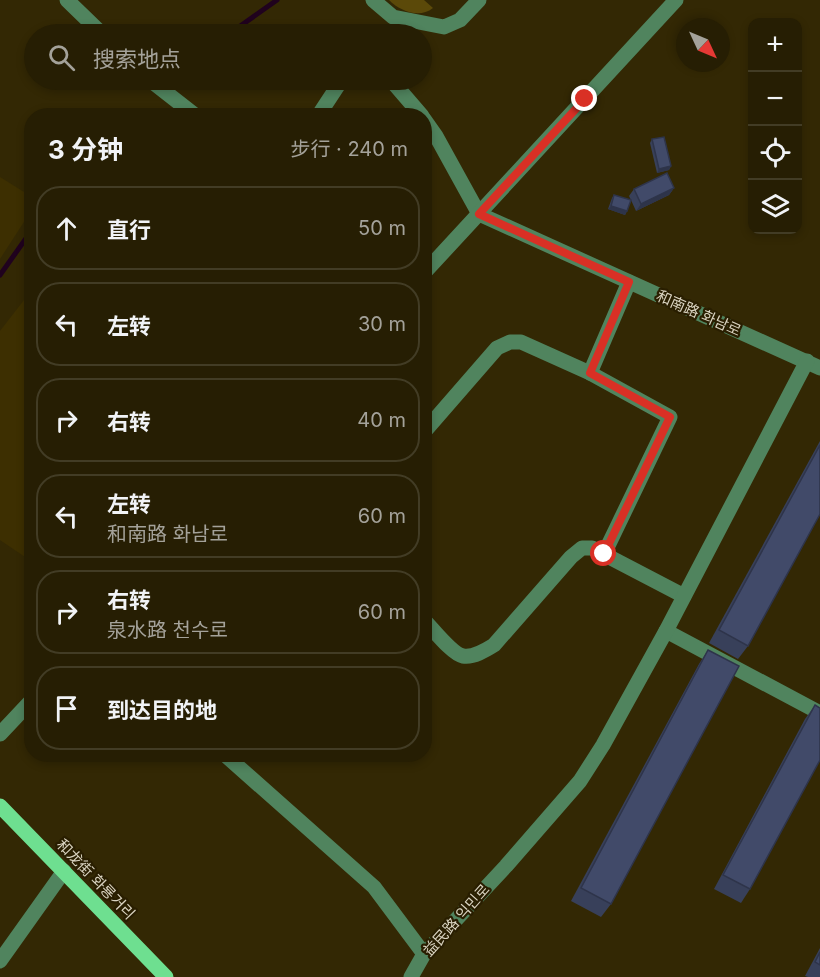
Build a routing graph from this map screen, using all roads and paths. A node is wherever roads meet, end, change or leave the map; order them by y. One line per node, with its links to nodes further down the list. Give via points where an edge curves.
1 (68, 0): 5 (street)
2 (373, 0): 6 (street, via 393,17)
3 (479, 0): 7 (street, via 460,20 444,27)
4 (676, 0): 15 (street)
5 (92, 24)
6 (429, 24)
7 (432, 25)
8 (163, 90): 11 (street)
9 (335, 90): 12 (street)
10 (400, 90): 13 (street)
11 (186, 108)
12 (323, 108)
13 (415, 108)
14 (432, 130): 15 (street)
15 (479, 214): 16 (street); 17 (street, 和南路 화남로)
16 (432, 264)
17 (629, 282): 18 (street, 和南路 화남로); 19 (street)
18 (813, 365): 22 (street, 益民路 익민로)
19 (590, 373): 20 (street, via 520,342 510,342 497,348); 21 (street, via 670,417)
20 (432, 423)
21 (604, 554): 22 (street); 23 (street, via 592,548 576,552 494,645 480,653 464,657 456,653)
22 (684, 596): 24 (street, 益民路 익민로)
23 (432, 628)
24 (666, 631): 26 (street); 31 (street, 益民路 익민로, via 580,781)
25 (24, 708): 27 (street)
26 (820, 713)
27 (0, 734)
28 (233, 762): 31 (street, via 374,887)
29 (0, 806): 30 (main road, 和龙街 화룡거리)
30 (64, 872): 32 (street); 33 (main road, 和龙街 화룡거리)
31 (424, 954): 34 (street, 益民路 익민로)
32 (0, 961)
33 (166, 977)
34 (411, 977)

